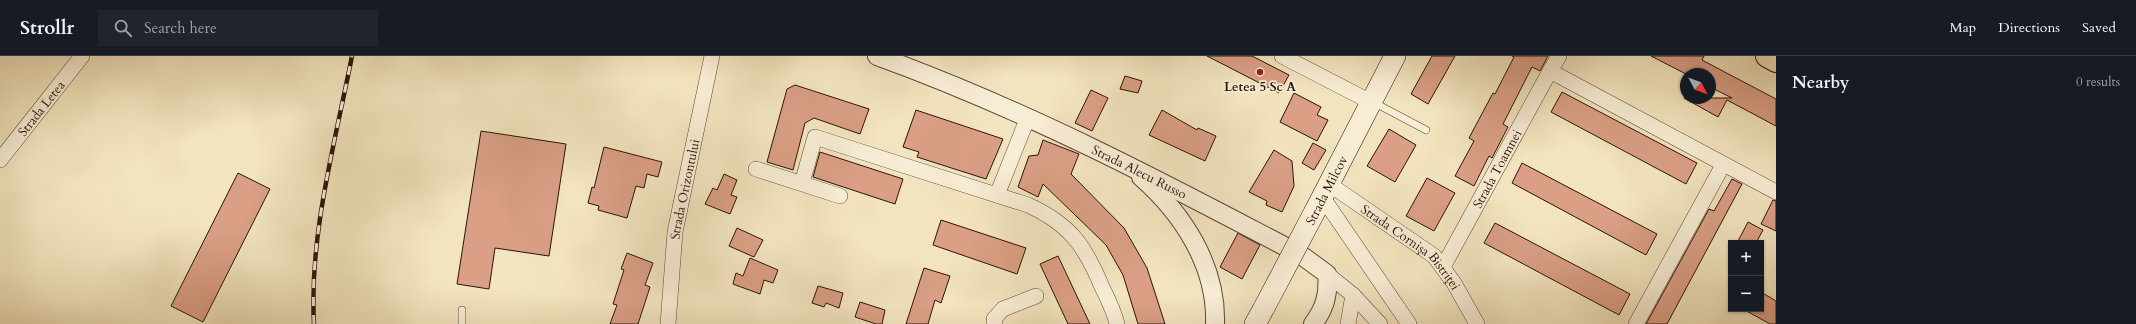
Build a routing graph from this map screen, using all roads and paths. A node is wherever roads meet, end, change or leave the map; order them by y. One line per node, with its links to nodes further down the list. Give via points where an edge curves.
1 (82, 56): 13 (street, Strada Letea)
2 (712, 56): 29 (street, Strada Orizontului, via 675,232)
3 (877, 56): 11 (street, Strada Alecu Russo)
4 (1282, 56): 10 (street)
5 (1395, 56): 10 (main road, Strada Milcov)
6 (1559, 56): 9 (street, Strada Toamnei)
7 (1767, 56): 8 (main road)
8 (1776, 61)
9 (1550, 71): 15 (street); 22 (street, Strada Toamnei)
10 (1371, 102): 12 (lane); 21 (main road, Strada Milcov)
11 (1028, 117): 14 (street, Strada Alecu Russo); 19 (street)
12 (1426, 130)
13 (0, 160)
14 (1124, 162): 23 (street, Strada Alecu Russo, via 1301,255); 32 (street, via 1171,209 1191,236 1205,265 1213,292)
15 (1723, 165): 18 (street); 38 (street)
16 (756, 170): 17 (street)
17 (802, 183): 19 (street, via 815,137); 20 (street)
18 (1776, 192)
19 (997, 195): 31 (street, via 1046,213 1075,237 1088,254)
20 (840, 196)
21 (1322, 198): 22 (street, Strada Cornișa Bistriței, via 1423,248); 27 (main road, Strada Milcov, bridge); 36 (street)
22 (1443, 267): 37 (street, Strada Cornișa Bistriței)
23 (1327, 274): 25 (street, Strada Alecu Russo); 33 (street, via 1328,290 1325,305)
24 (1036, 296): 30 (street, via 1003,309 994,319)
25 (1353, 296): 34 (street); 35 (street, Strada Alecu Russo)
26 (462, 310): 28 (lane)
27 (1260, 315)
28 (462, 324)
29 (668, 324)
30 (995, 324)
31 (1117, 324)
32 (1215, 324)
33 (1313, 324)
34 (1348, 324)
35 (1380, 324)
36 (1408, 324)
37 (1477, 324)
38 (1636, 324)

